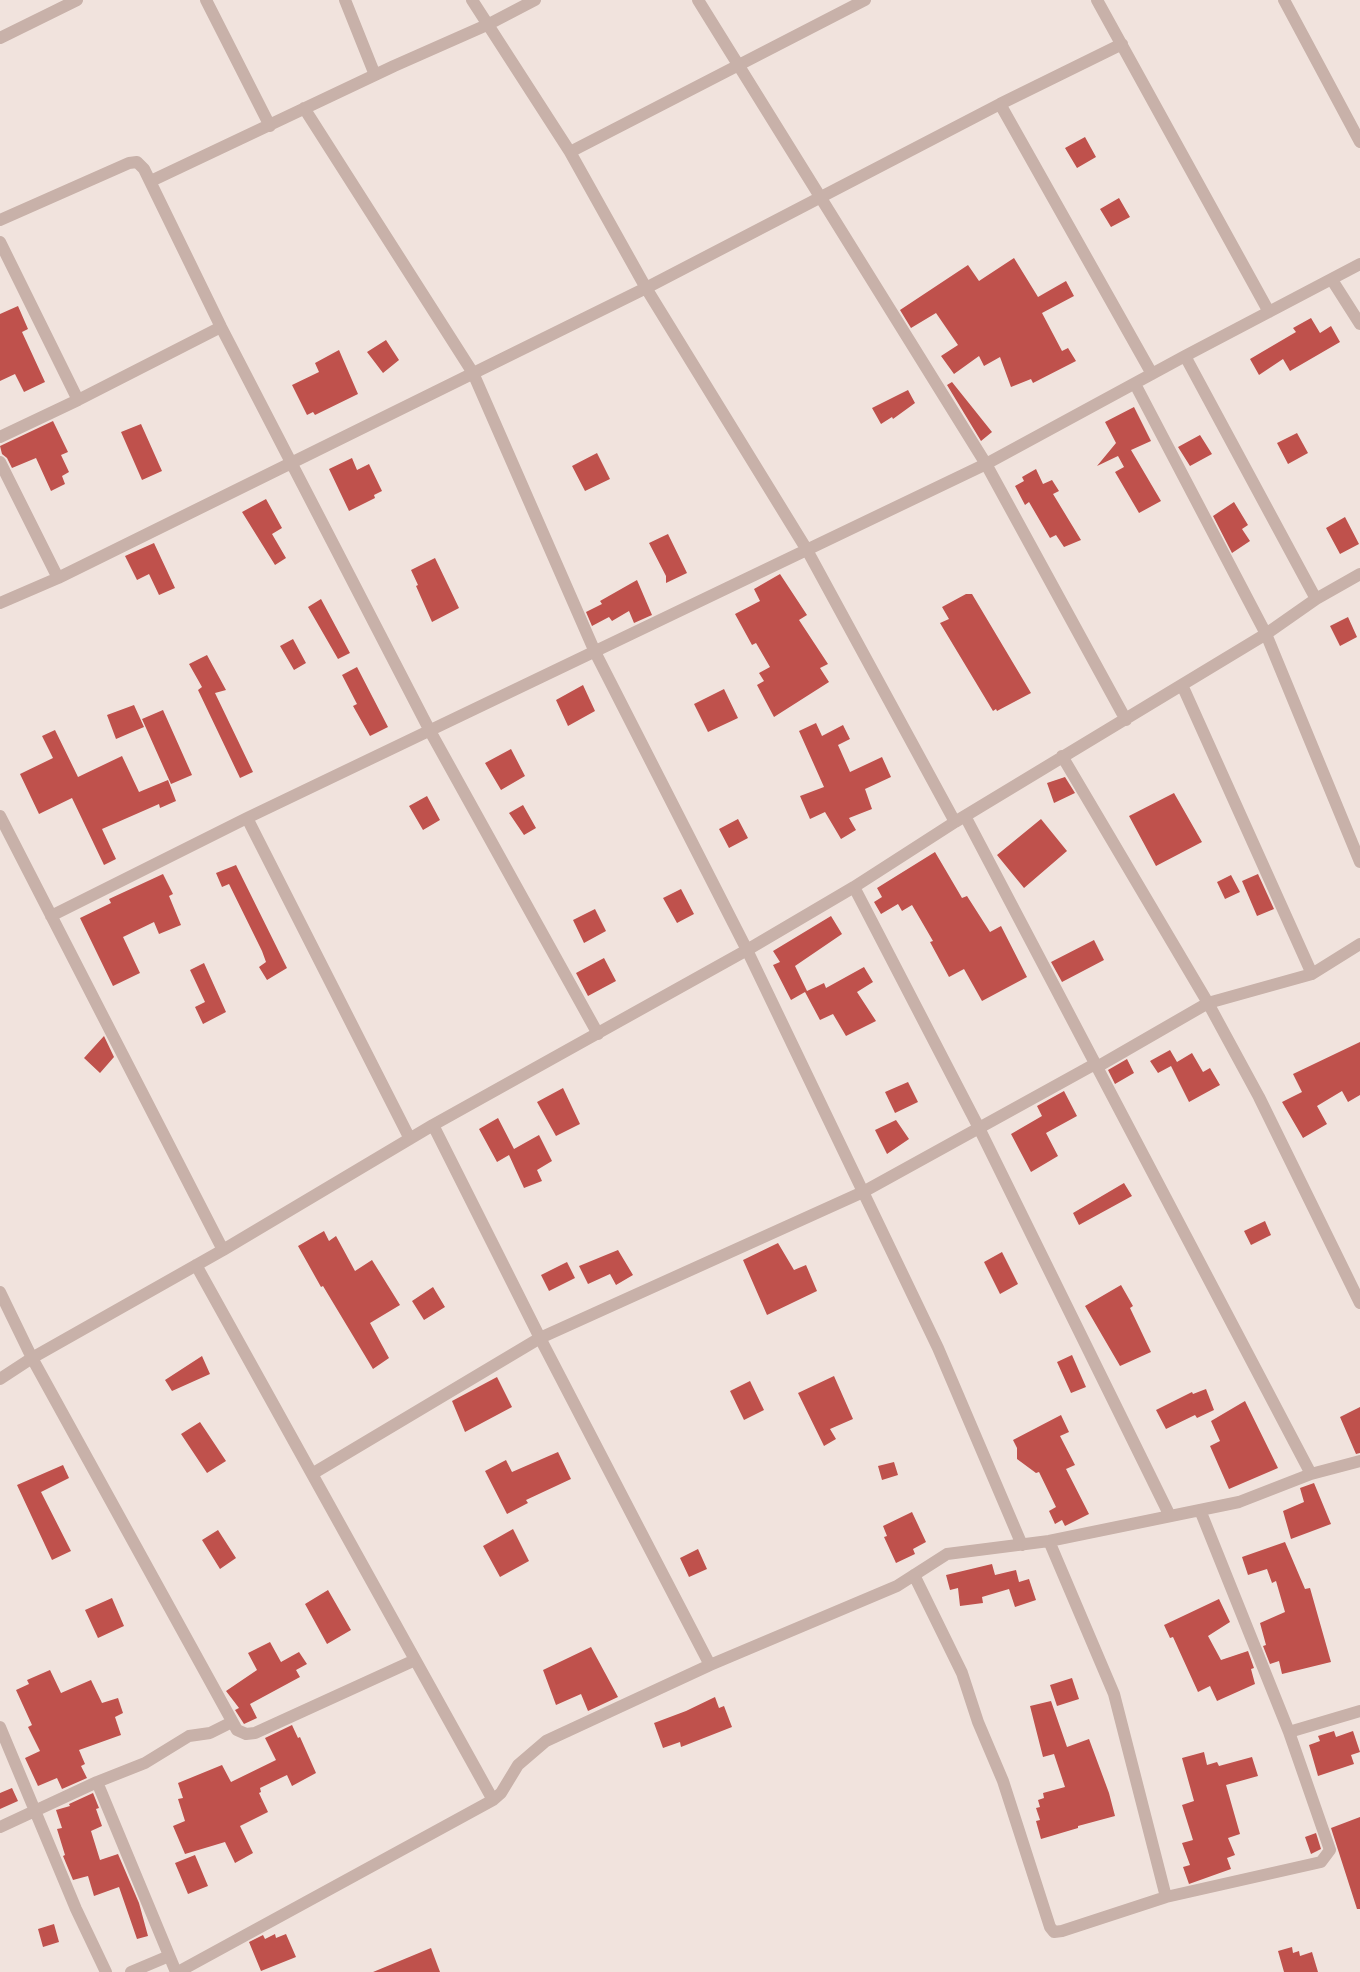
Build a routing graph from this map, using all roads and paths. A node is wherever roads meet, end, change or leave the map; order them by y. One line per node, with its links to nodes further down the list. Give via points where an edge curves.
1 (206, 0): 17 (street)
2 (345, 0): 14 (street)
3 (472, 0): 10 (street)
4 (535, 0): 10 (street)
5 (698, 0): 13 (street)
6 (865, 0): 13 (street)
7 (1097, 0): 12 (street)
8 (1284, 0): 18 (street)
9 (69, 1): 11 (street)
10 (489, 24): 14 (street); 19 (street)
11 (0, 38)
12 (1122, 44): 15 (street); 27 (street)
13 (740, 66): 19 (street); 21 (street)
14 (375, 75): 16 (street)
15 (1000, 104): 21 (street); 32 (street)
16 (304, 108): 17 (street); 31 (street)
17 (270, 126): 20 (street)
18 (1360, 142)
19 (570, 152): 26 (street)
20 (151, 181): 22 (street, via 137,162 129,163); 29 (street)
21 (821, 198): 26 (street); 38 (street)
22 (0, 220)
23 (0, 242): 34 (street)
24 (1360, 264): 25 (street)
25 (1332, 280): 27 (street); 28 (street)
26 (646, 288): 31 (street); 39 (street)
27 (1269, 312): 30 (street)
28 (1360, 324)
29 (221, 327): 34 (street); 37 (street)
30 (1185, 356): 32 (street); 42 (street)
31 (473, 373): 37 (street); 45 (street)
32 (1152, 374): 33 (street)
33 (1135, 384): 38 (street); 44 (street)
34 (78, 400): 35 (street)
35 (0, 437)
36 (0, 462): 41 (street)
37 (292, 463): 41 (street); 48 (street)
38 (986, 464): 39 (street); 47 (street)
39 (807, 550): 45 (street); 52 (street)
40 (1360, 574): 42 (street)
41 (58, 578): 43 (street)
42 (1316, 599): 44 (street)
43 (0, 603)
44 (1266, 634): 46 (street); 53 (street)
45 (595, 652): 48 (street); 57 (street)
46 (1182, 685): 47 (street); 58 (street)
47 (1126, 720): 49 (street)
48 (430, 731): 51 (street); 60 (street)
49 (1062, 756): 52 (street); 59 (street)
50 (0, 816): 55 (street)
51 (247, 818): 55 (street); 64 (street)
52 (960, 819): 54 (street); 61 (street)
53 (1360, 862)
54 (854, 887): 57 (street); 63 (street)
55 (51, 916): 66 (street)
56 (1360, 944): 58 (street)
57 (747, 950): 60 (street); 65 (street)
58 (1312, 974): 59 (street)
59 (1208, 1003): 61 (street); 69 (street, via 1259,1097)
60 (598, 1034): 62 (street)
61 (1096, 1066): 63 (street); 75 (street)
62 (433, 1125): 64 (street); 70 (street)
63 (979, 1128): 65 (street); 77 (street)
64 (410, 1139): 66 (street)
65 (863, 1192): 70 (street); 79 (street, via 938,1348)
66 (223, 1250): 67 (street)
67 (196, 1265): 71 (street); 74 (street)
68 (0, 1292): 71 (street)
69 (1360, 1303)
70 (540, 1338): 74 (street); 82 (street)
71 (32, 1358): 72 (street); 84 (street)
72 (0, 1380)
73 (1360, 1460): 75 (street)
74 (312, 1474): 81 (street)
75 (1311, 1474): 76 (street, via 1238,1502)
76 (1200, 1510): 77 (street); 86 (street)
77 (1170, 1516): 78 (street)
78 (1050, 1541): 79 (street); 91 (street, via 1114,1694)
79 (1022, 1545): 80 (street, via 947,1554)
80 (914, 1575): 82 (street, via 897,1586); 91 (street, via 962,1673 1003,1781 1050,1927 1054,1932)
81 (416, 1660): 84 (street, via 255,1733 237,1730); 88 (street)
82 (710, 1665): 88 (street, via 546,1741 518,1765 502,1793)
83 (1360, 1711): 86 (street)
84 (232, 1722): 87 (street, via 210,1733 189,1736 145,1763)
85 (0, 1727): 89 (street)
86 (1289, 1732): 91 (street, via 1330,1850 1321,1862)
87 (97, 1782): 89 (street); 92 (street)
88 (493, 1800): 95 (street)
89 (34, 1812): 90 (street); 93 (street)
90 (0, 1827)
91 (1166, 1897)
92 (170, 1956): 94 (street); 95 (street)
93 (106, 1972)
94 (131, 1972)
95 (177, 1972)

